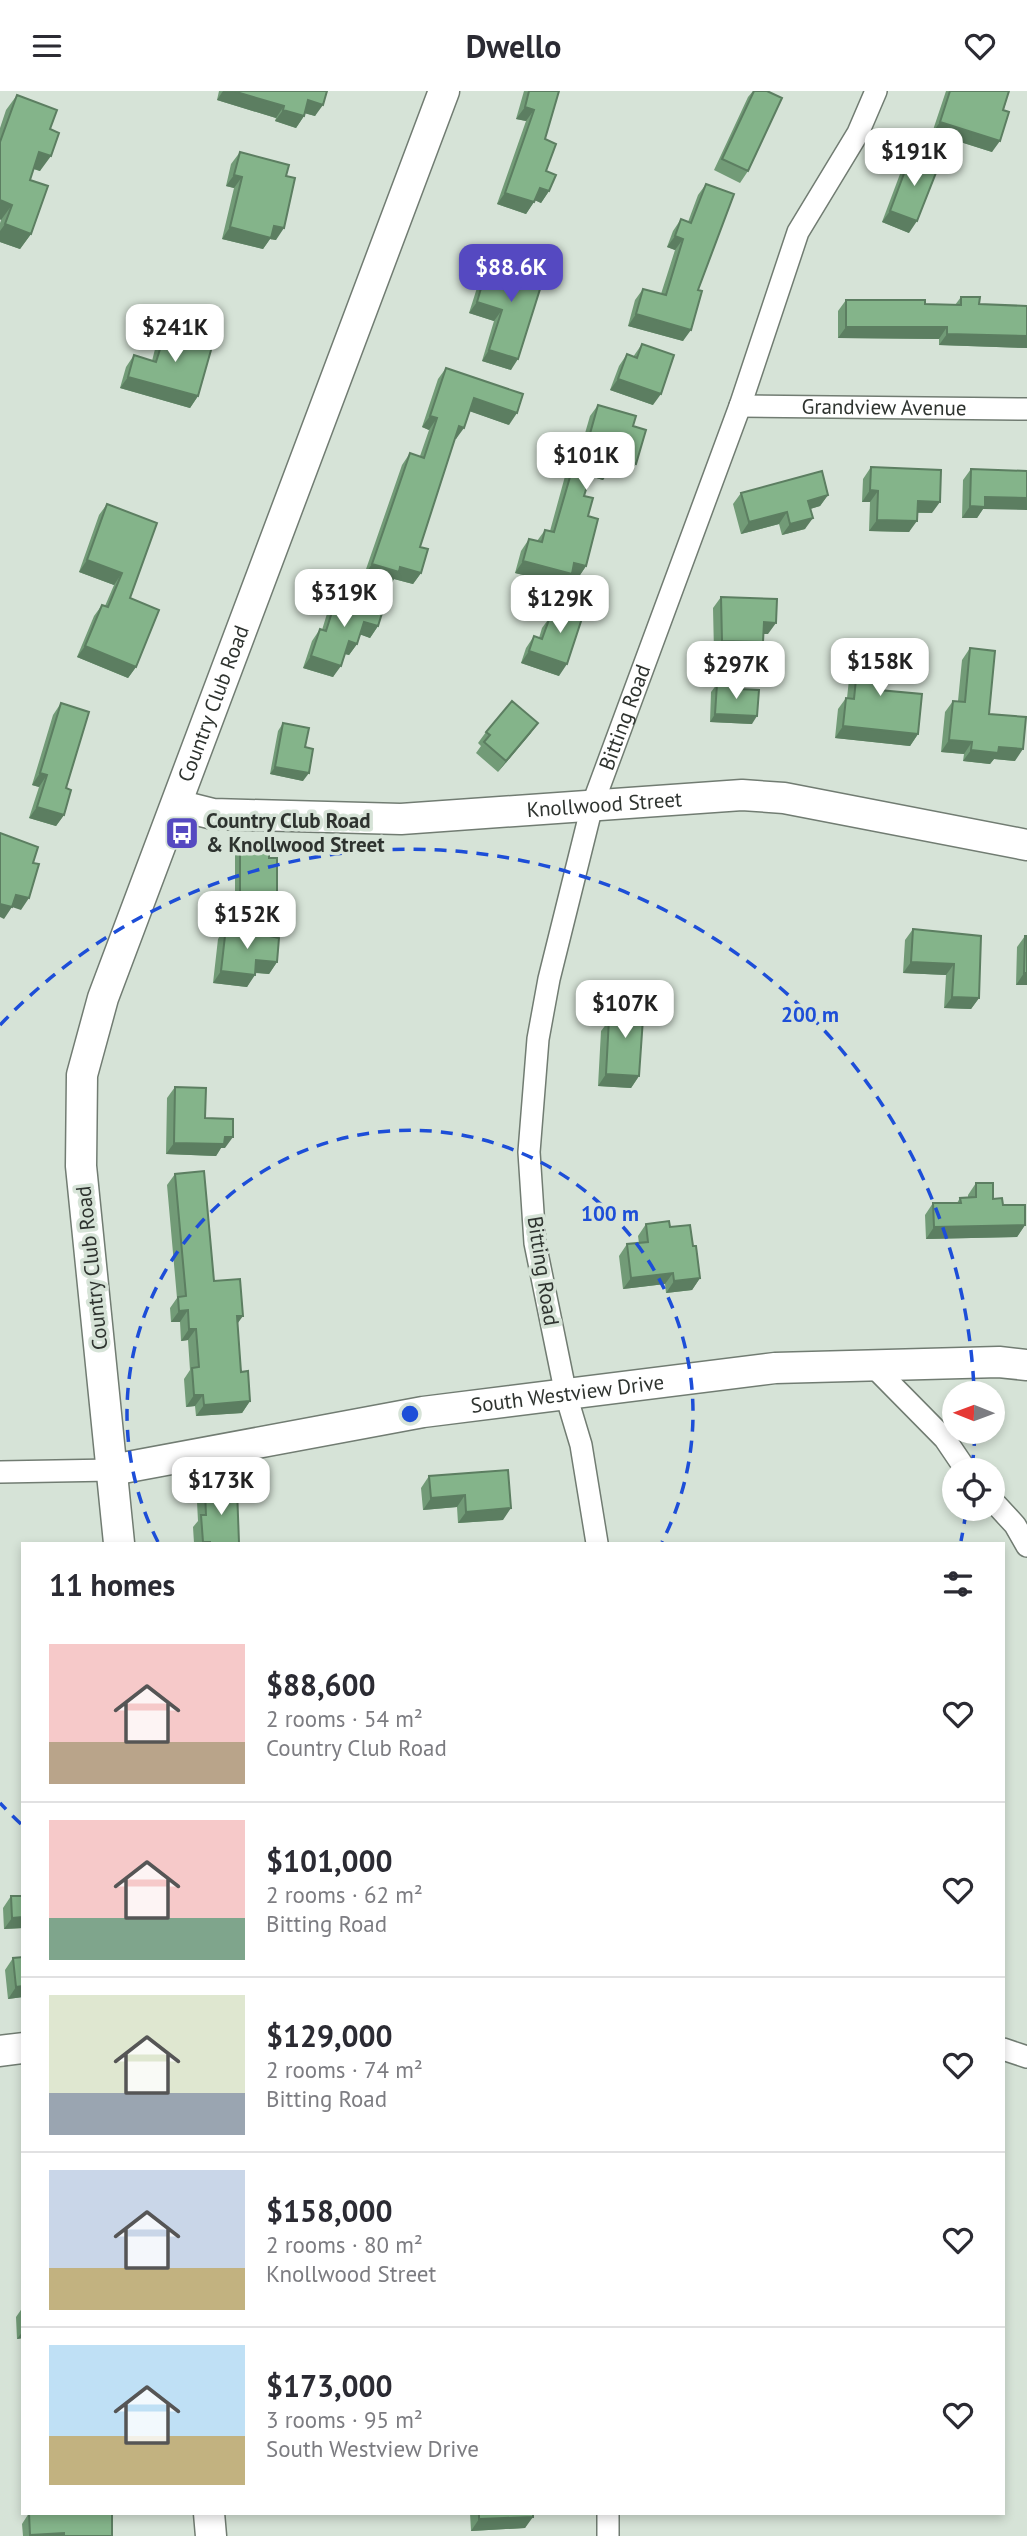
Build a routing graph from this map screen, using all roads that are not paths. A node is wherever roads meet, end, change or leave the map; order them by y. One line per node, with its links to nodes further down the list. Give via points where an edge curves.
1 (444, 91): 5 (main road, Country Club Road)
2 (876, 91): 3 (street, Bitting Road, via 858,133 798,232)
3 (740, 406): 4 (street, Grandview Avenue); 6 (street, Bitting Road)
4 (1027, 409)
5 (177, 805): 6 (main road, Knollwood Street, via 213,814 401,819); 12 (main road, Country Club Road, via 103,998 82,1075 81,1166)
6 (592, 806): 7 (main road, Knollwood Street, via 742,795 785,798); 10 (street, Bitting Road, via 555,945 542,1015 528,1152 535,1243)
7 (1027, 845)
8 (1027, 1365): 9 (main road, South Westview Drive)
9 (874, 1367): 10 (main road, South Westview Drive, via 775,1368); 11 (street)
10 (566, 1395): 12 (main road, South Westview Drive, via 423,1412); 16 (street, Bitting Road, via 581,1445)
11 (958, 1458)
12 (112, 1471): 13 (street); 15 (main road, Country Club Road)
13 (0, 1472)
14 (1005, 1514): 17 (street)
15 (119, 1542)
16 (597, 1542)
17 (1027, 1546)
18 (21, 2048): 20 (main road)
19 (1005, 2050): 21 (street)
20 (0, 2052)
21 (1027, 2057)
22 (209, 2515): 24 (main road)
23 (608, 2515): 25 (street)
24 (211, 2536)
25 (608, 2536)

